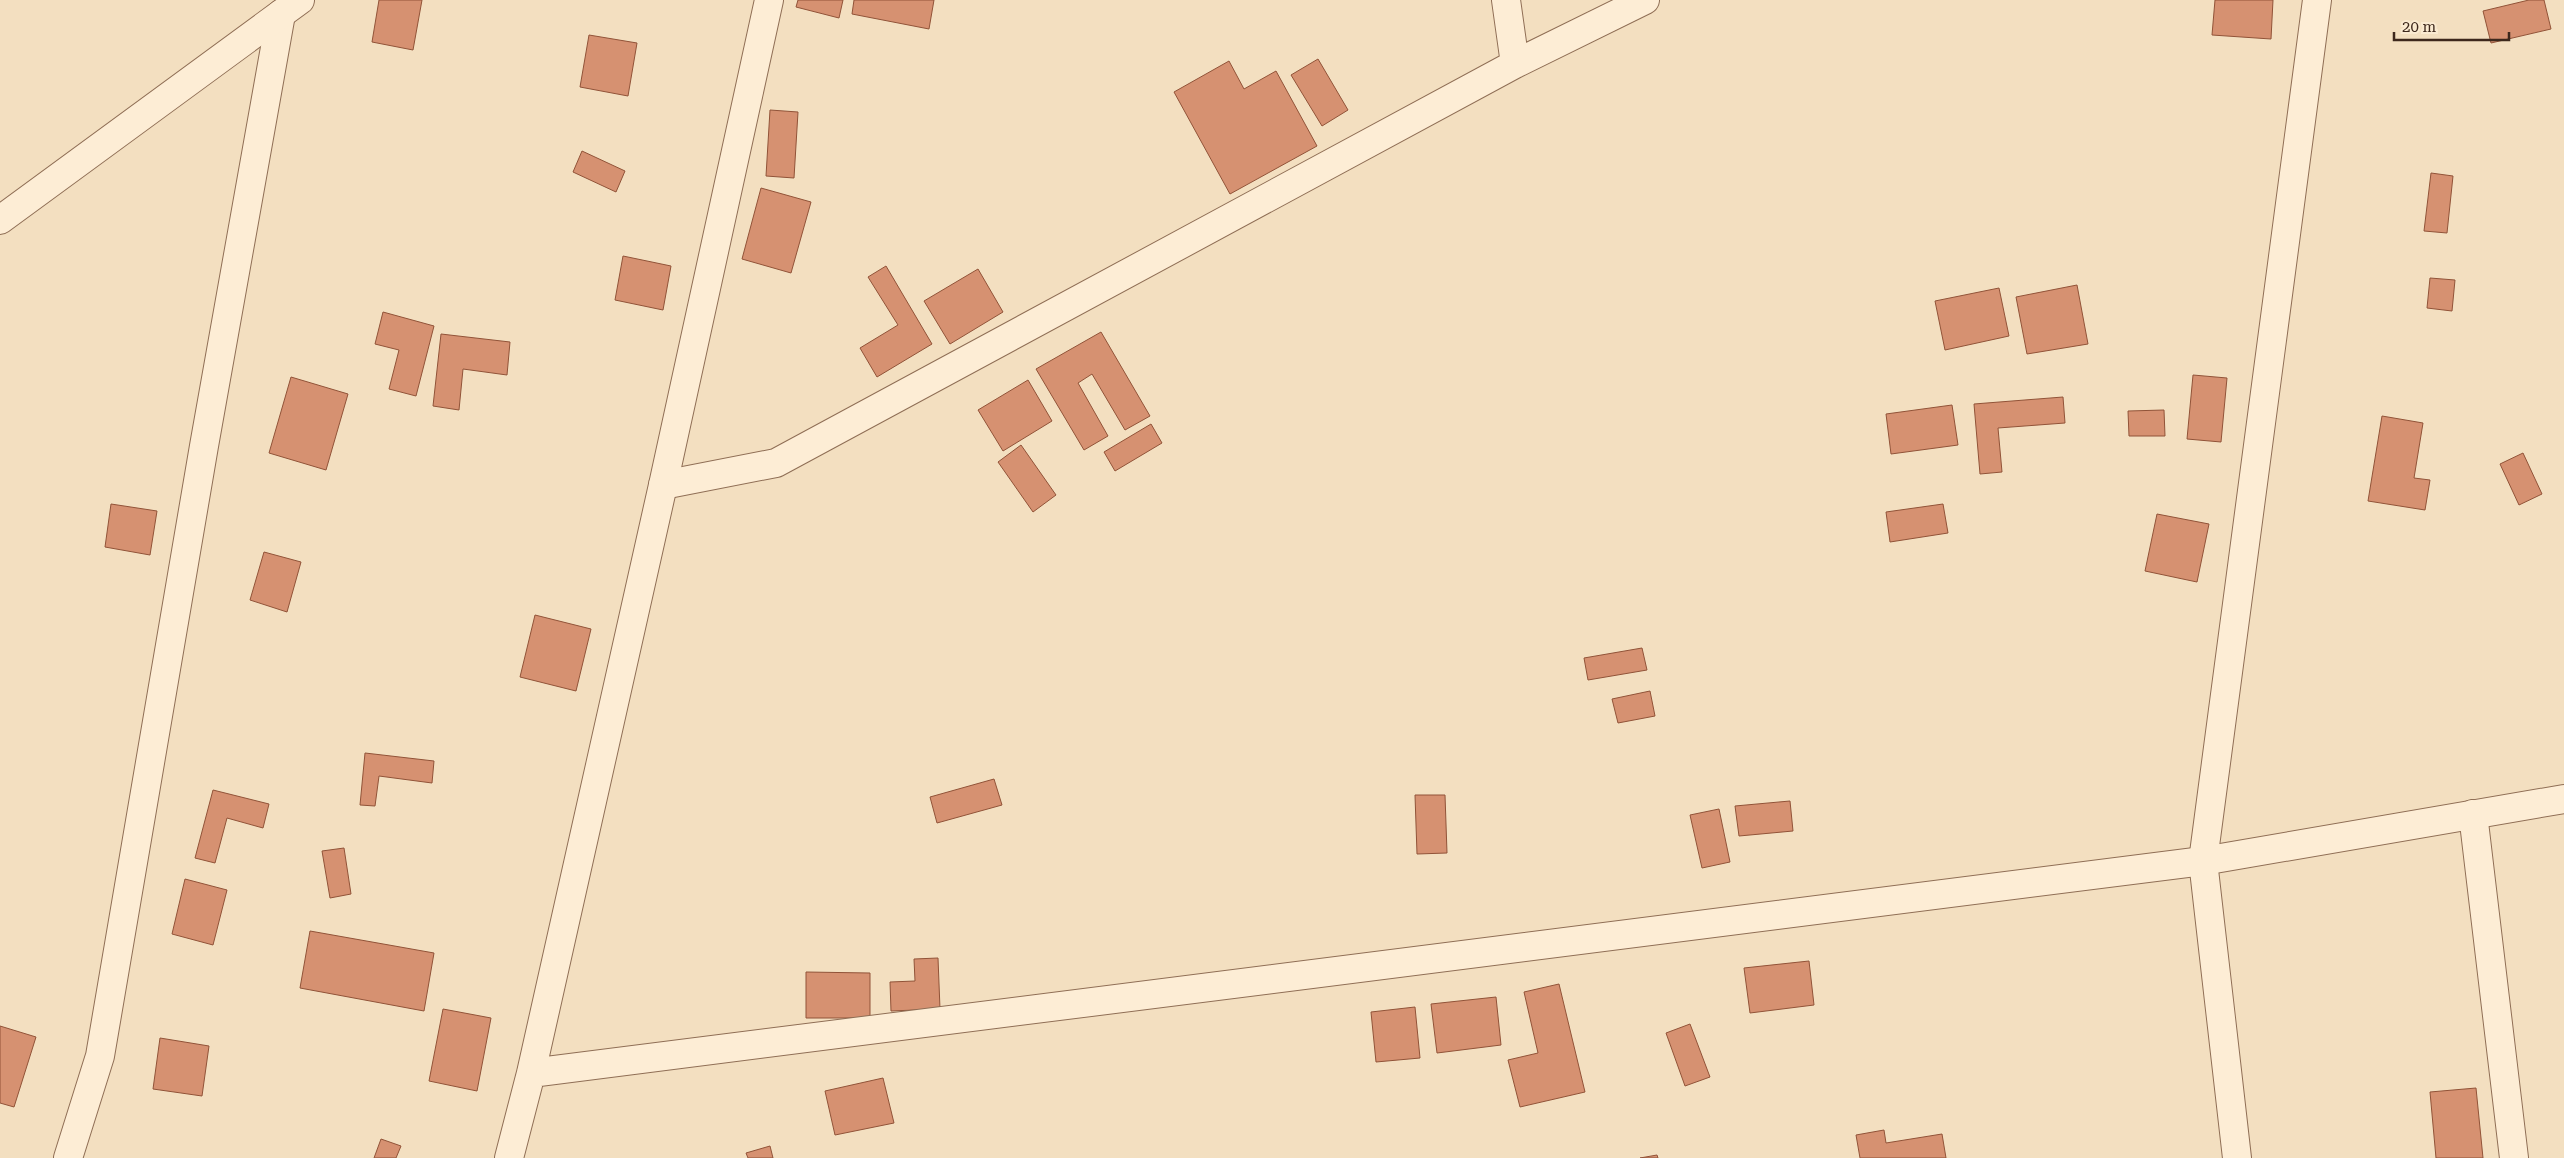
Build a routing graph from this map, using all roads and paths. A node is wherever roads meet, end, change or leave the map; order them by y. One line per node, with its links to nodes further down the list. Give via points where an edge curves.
1 (769, 0): 8 (street)
2 (1506, 0): 6 (street)
3 (1645, 0): 6 (street)
4 (2317, 0): 11 (street)
5 (290, 7): 7 (street); 13 (street, via 204,446 100,1056)
6 (1514, 64): 8 (street, via 776,463)
7 (0, 220)
8 (663, 485): 12 (street)
9 (2564, 799): 10 (street)
10 (2473, 814): 11 (street); 16 (street)
11 (2203, 861): 12 (street); 15 (street)
12 (531, 1073): 14 (street)
13 (68, 1158)
14 (509, 1158)
15 (2237, 1158)
16 (2514, 1158)

